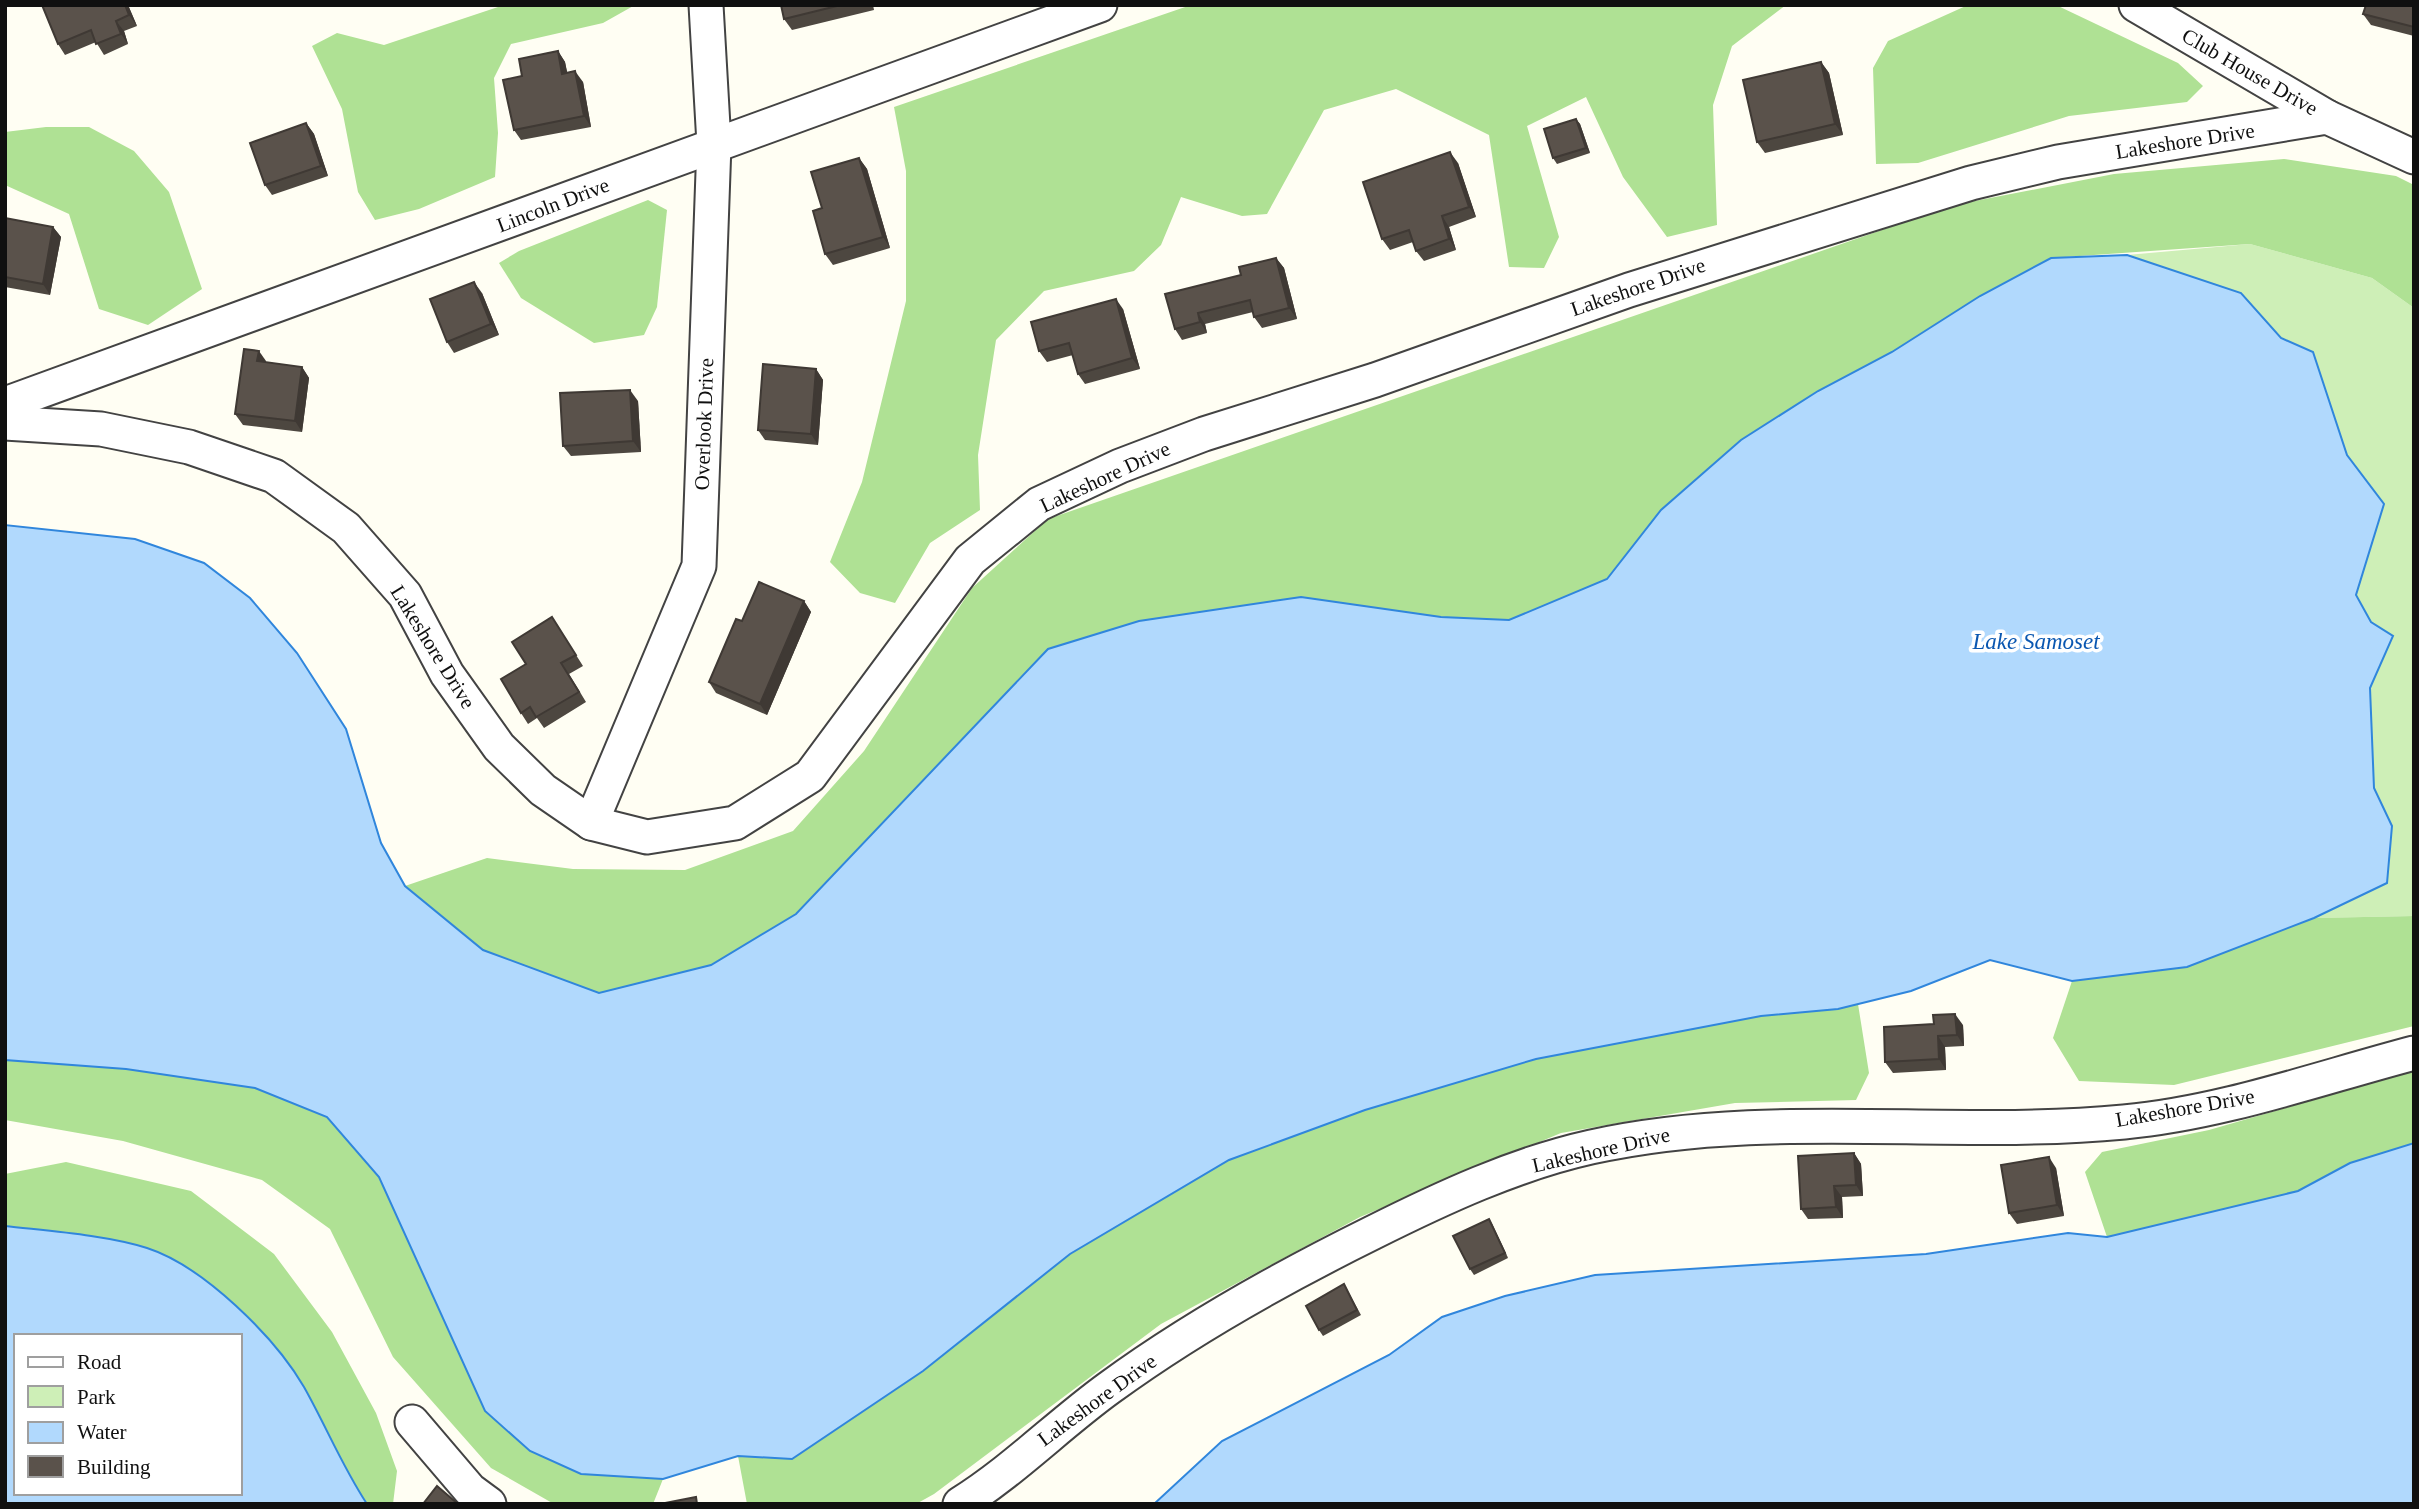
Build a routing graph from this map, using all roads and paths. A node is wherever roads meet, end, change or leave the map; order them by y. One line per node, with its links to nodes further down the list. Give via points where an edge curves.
1 (705, 5): 5 (street, Overlook Drive)
2 (1100, 5): 5 (street, Lincoln Drive)
3 (2136, 5): 4 (street, Club House Drive)
4 (2328, 117): 6 (street); 9 (street, Lakeshore Drive, via 2058,162 1971,183 1677,274 1120,466 1039,504 970,560 810,776 735,823 647,836)
5 (715, 144): 7 (street, Lincoln Drive); 9 (street, Overlook Drive, via 699,566)
6 (2414, 158)
7 (5, 404)
8 (5, 423): 9 (street, Lakeshore Drive, via 101,429 189,447 274,476 346,528 405,596 447,674 499,747 543,790)
9 (591, 822)
10 (2414, 1053): 13 (street, Lakeshore Drive, via 2212,1108 2124,1122 1675,1131 1588,1148 1420,1209 1259,1291 1109,1388)
11 (412, 1422): 12 (street, via 470,1490)
12 (489, 1504)
13 (960, 1504)

